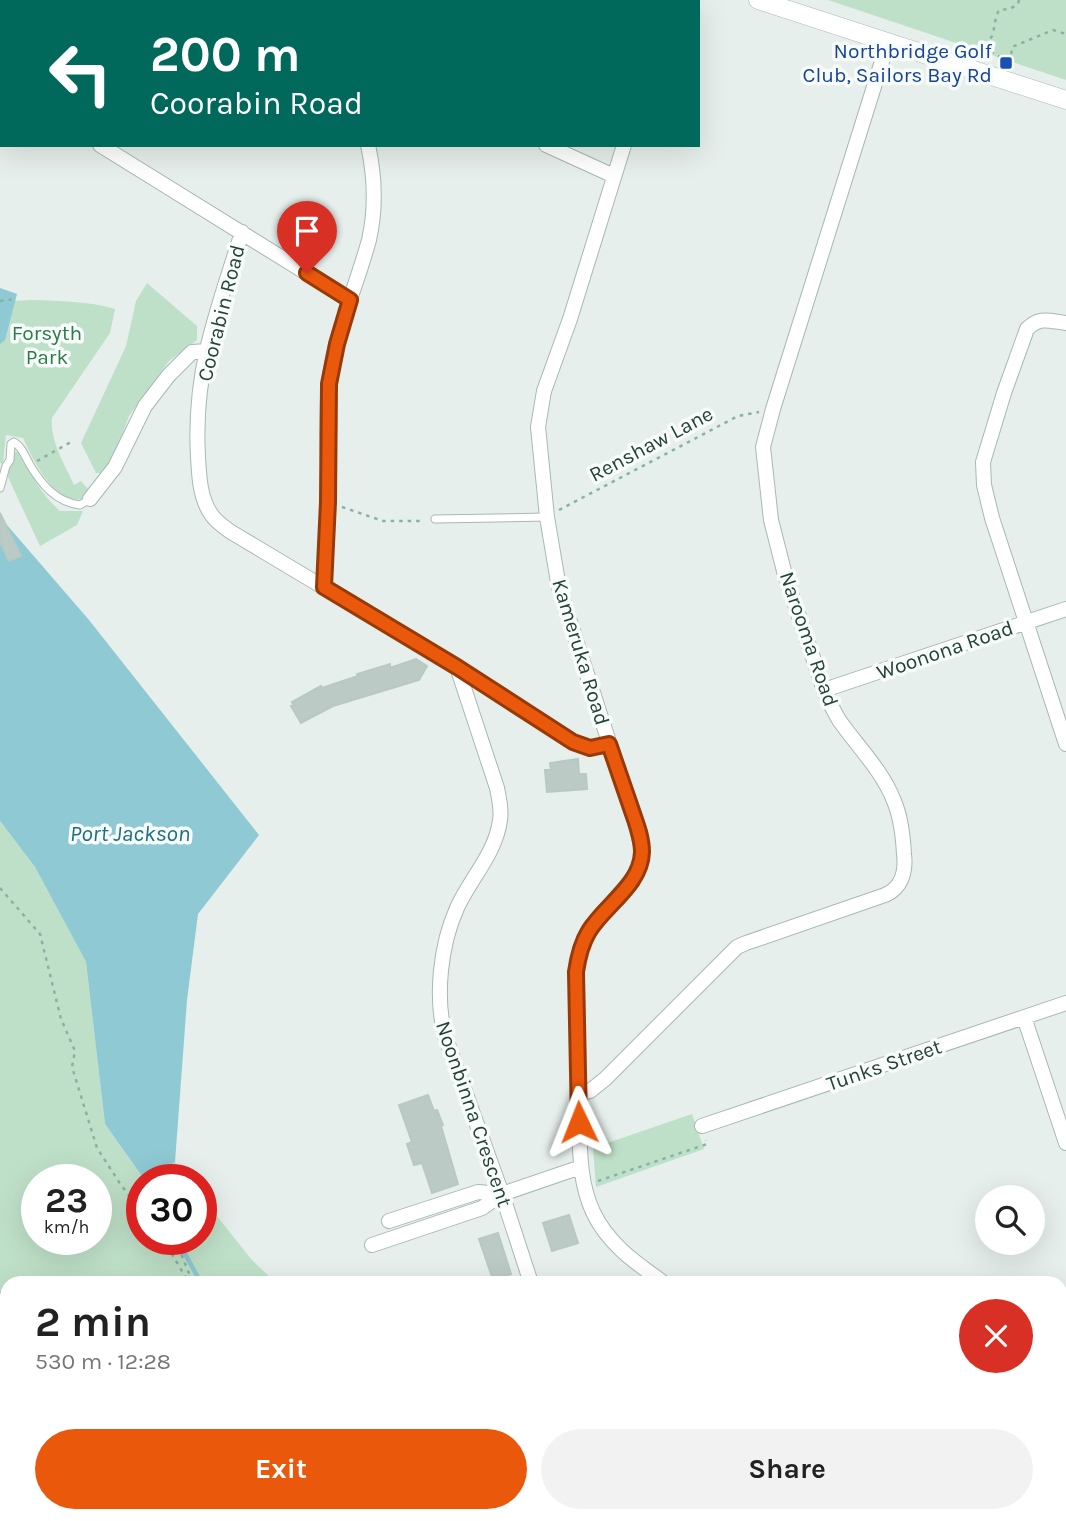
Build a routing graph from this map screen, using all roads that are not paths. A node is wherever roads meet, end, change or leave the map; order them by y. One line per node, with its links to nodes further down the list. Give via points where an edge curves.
1 (758, 0): 2 (street)
2 (888, 42): 3 (street); 21 (street, Narooma Road, via 763,447 771,520)
3 (1066, 100)
4 (103, 147): 9 (street)
5 (368, 147): 10 (street, via 373,217)
6 (550, 147): 8 (street)
7 (623, 147): 8 (street, Kameruka Road)
8 (614, 176): 15 (street, Kameruka Road, via 540,411)
9 (242, 232): 10 (street); 12 (street, Coorabin Road)
10 (350, 300): 17 (street, via 329,384)
11 (1066, 323): 19 (street, via 1042,320 1027,328 983,463 992,518)
12 (207, 351): 14 (street, via 192,352 169,375 145,406 115,467); 17 (street, Coorabin Road, via 198,444 200,482 208,508 217,522)
13 (0, 488): 14 (lane, via 14,442 42,484 57,496 80,505)
14 (90, 499)
15 (547, 517): 16 (lane); 22 (street, Kameruka Road, via 559,588)
16 (435, 519)
17 (324, 587): 20 (street, Coorabin Road)
18 (1066, 609): 19 (street, Woonona Road)
19 (1025, 623): 21 (street, Woonona Road); 23 (street)
20 (457, 667): 22 (street, Coorabin Road, via 579,745); 30 (street, Noonbinna Crescent, via 497,788 501,819 450,926 442,966 440,1018)
21 (824, 690): 26 (street, Narooma Road, via 838,719 894,800 905,861 900,882 885,895 737,947 605,1079)
22 (609, 744): 26 (street, Kameruka Road, via 642,852 635,875 587,933 578,958)
23 (1066, 744)
24 (1066, 1003): 25 (street, Tunks Street)
25 (1024, 1017): 27 (street, Tunks Street); 28 (street)
26 (578, 1094): 29 (street, Kameruka Road)
27 (702, 1126)
28 (1066, 1143)
29 (581, 1167): 30 (street); 34 (street, Kameruka Road, via 587,1199 602,1228 625,1254)
30 (502, 1194): 31 (street, via 478,1192); 32 (street, via 482,1208); 33 (street, Noonbinna Crescent)
31 (389, 1220)
32 (372, 1245)
33 (529, 1276)
34 (655, 1276)

